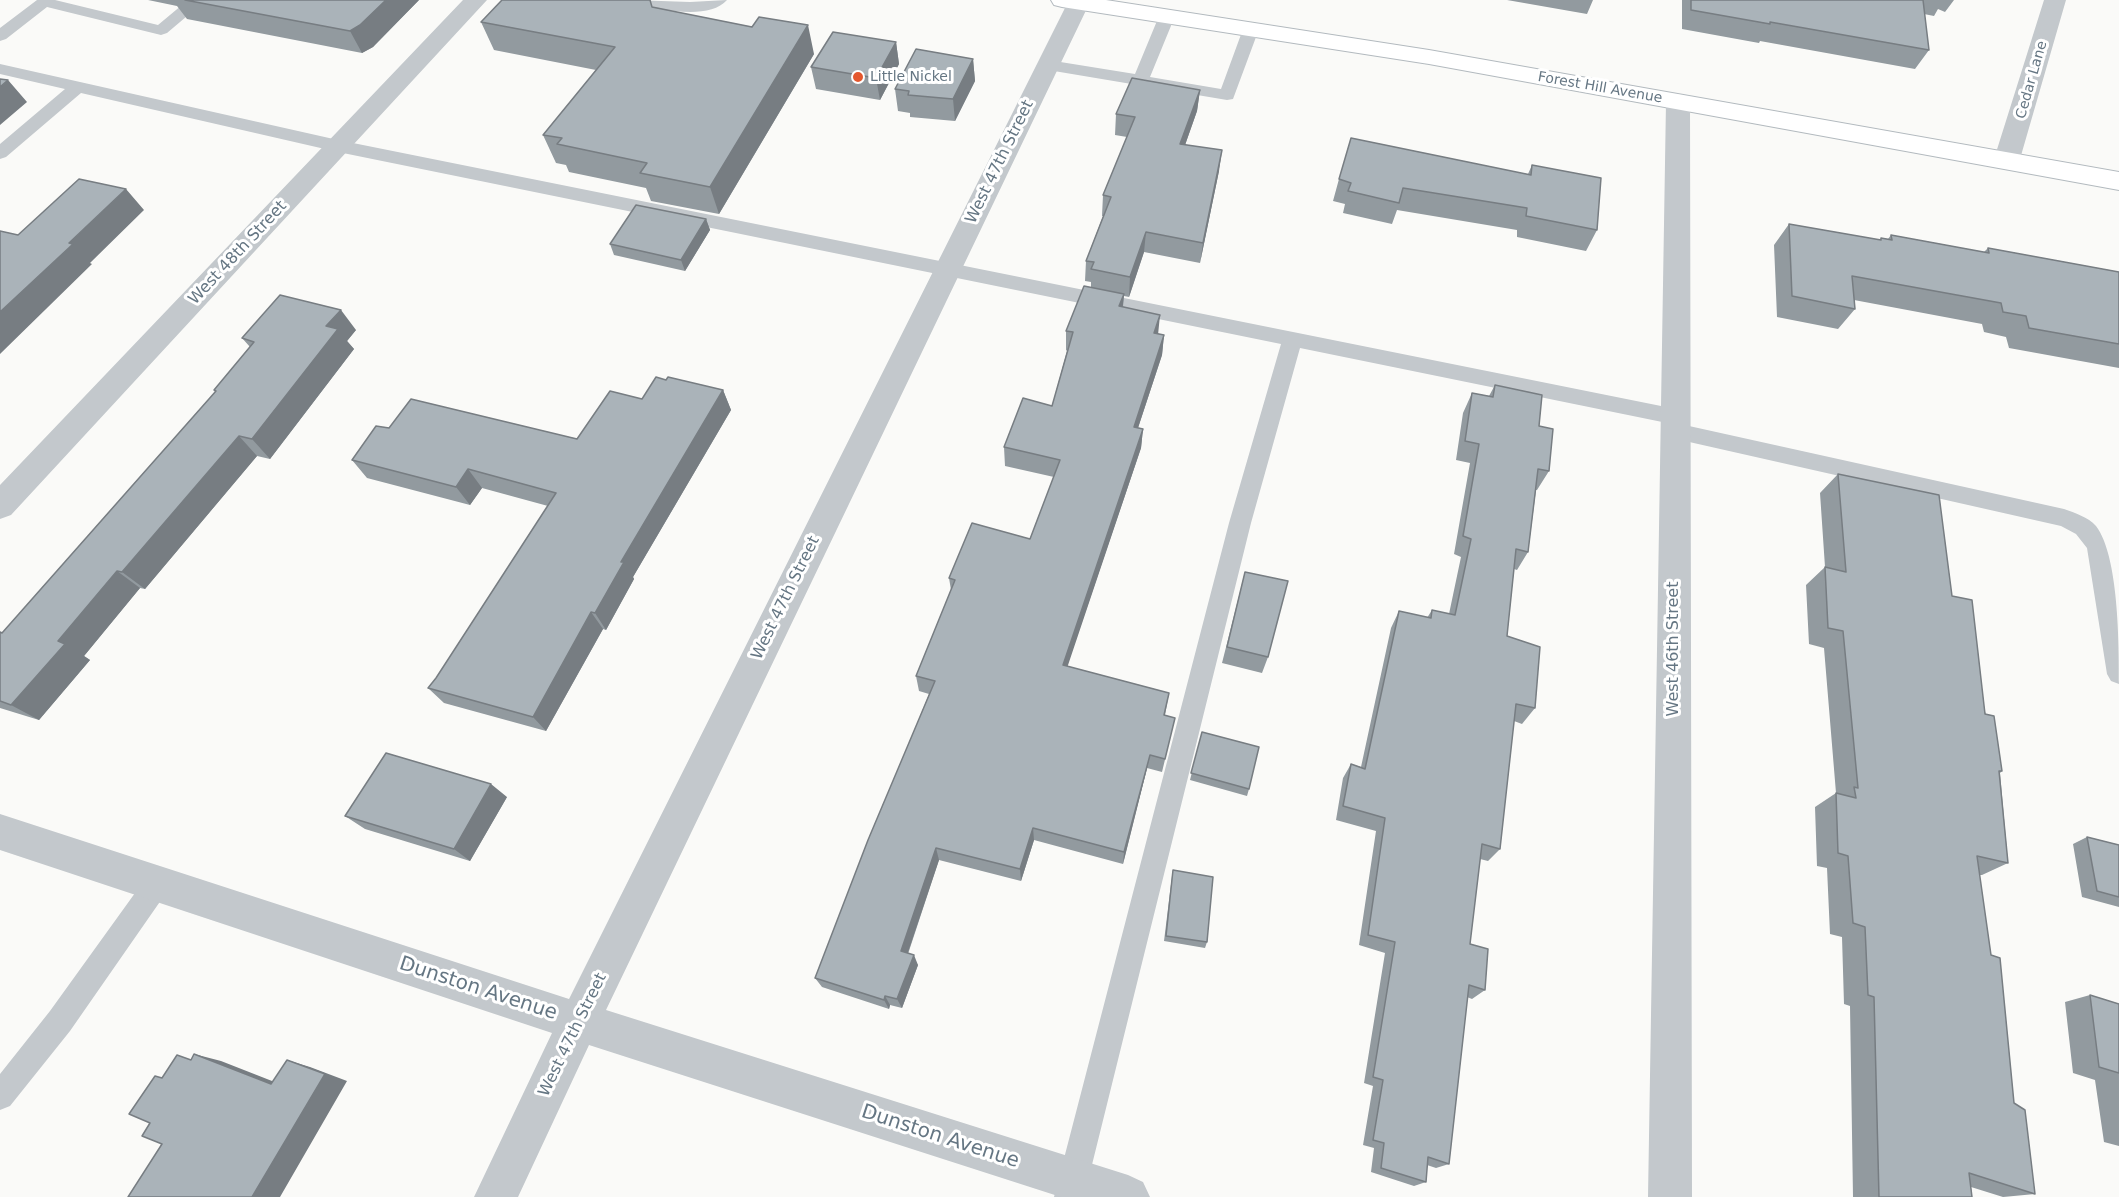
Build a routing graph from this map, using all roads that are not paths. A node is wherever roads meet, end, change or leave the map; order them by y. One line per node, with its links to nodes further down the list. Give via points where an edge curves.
1 (198, 0): 7 (lane, via 162,30)
2 (476, 0): 16 (street, West 48th Street)
3 (640, 0): 4 (lane, via 687,7 711,5)
4 (719, 0)
5 (1073, 0): 8 (main road, Forest Hill Avenue); 11 (street, West 47th Street)
6 (2055, 0): 18 (street, Cedar Lane)
7 (42, 1): 10 (lane)
8 (1167, 16): 9 (main road, Forest Hill Avenue); 13 (lane)
9 (1251, 29): 13 (lane, via 1227,95); 15 (main road, Forest Hill Avenue)
10 (0, 36)
11 (1048, 65): 13 (lane); 20 (street, West 47th Street)
12 (0, 69): 14 (lane)
13 (1142, 80)
14 (78, 87): 16 (lane); 17 (lane)
15 (1678, 102): 18 (main road, Forest Hill Avenue); 22 (street, West 46th Street)
16 (338, 146): 20 (lane); 23 (street, West 48th Street)
17 (0, 153)
18 (2007, 159): 19 (main road, Forest Hill Avenue)
19 (2119, 181)
20 (946, 271): 21 (lane); 27 (street, West 47th Street)
21 (1292, 340): 22 (lane); 29 (lane, via 1240,523)
22 (1676, 424): 24 (lane, via 2064,518 2086,527 2095,538 2100,556); 32 (street, West 46th Street)
23 (0, 506)
24 (2119, 674)
25 (0, 832): 26 (street, Dunston Avenue)
26 (157, 884): 27 (street, Dunston Avenue); 28 (lane, via 60,1021)
27 (579, 1022): 29 (street, Dunston Avenue); 30 (street, West 47th Street)
28 (0, 1096)
29 (1071, 1188): 31 (street, Dunston Avenue)
30 (496, 1197)
31 (1128, 1197)
32 (1670, 1197)

